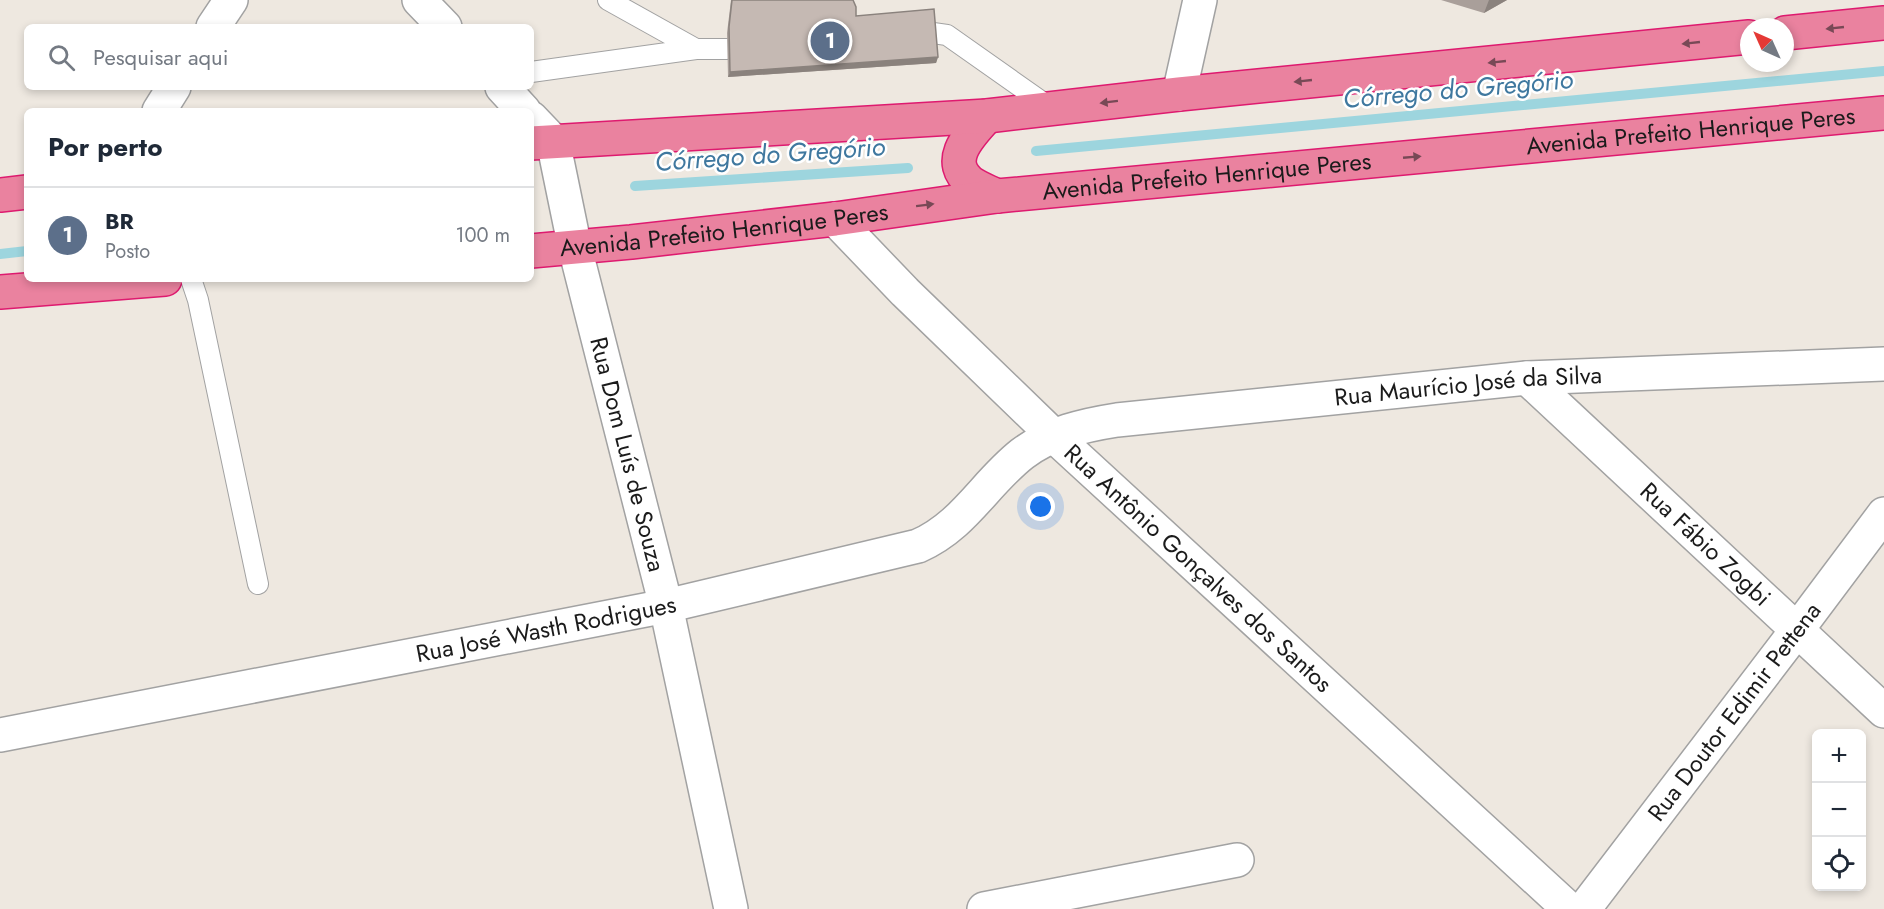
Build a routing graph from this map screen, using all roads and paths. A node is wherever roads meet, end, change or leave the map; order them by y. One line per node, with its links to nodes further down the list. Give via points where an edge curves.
1 (231, 0): 6 (street)
2 (419, 0): 7 (street)
3 (608, 0): 11 (lane)
4 (1200, 0): 16 (street)
5 (1884, 23): 8 (highway, one-way to 8)
6 (215, 24)
7 (442, 24)
8 (1794, 32)
9 (933, 33): 19 (lane, via 947,35)
10 (1740, 38): 16 (highway, one-way to 16)
11 (696, 49): 12 (lane); 13 (lane)
12 (727, 49)
13 (534, 72)
14 (172, 90): 17 (street)
15 (505, 90): 18 (street)
16 (1179, 94): 19 (highway, one-way to 19)
17 (161, 108)
18 (521, 108)
19 (1052, 109): 21 (highway)
20 (1884, 113): 26 (highway, Avenida Prefeito Henrique Peres, one-way to 20)
21 (987, 116): 23 (highway); 26 (highway, via 966,140 959,155 961,171 972,183)
22 (534, 125): 23 (street)
23 (542, 142): 28 (street, Rua Dom Luís de Souza)
24 (24, 192): 25 (highway)
25 (0, 195)
26 (997, 196): 27 (highway, Avenida Prefeito Henrique Peres, one-way to 26)
27 (835, 219): 28 (highway, Avenida Prefeito Henrique Peres); 35 (street, Rua Antônio Gonçalves dos Santos)
28 (575, 248): 29 (highway, Avenida Prefeito Henrique Peres); 38 (street, Rua Dom Luís de Souza)
29 (534, 251)
30 (127, 282): 32 (highway)
31 (192, 282): 37 (lane)
32 (0, 292)
33 (1884, 364): 34 (street, Rua Maurício José da Silva)
34 (1527, 378): 35 (street, Rua Maurício José da Silva, via 1118,420); 39 (street, Rua Fábio Zogbi)
35 (1054, 436): 38 (street, Rua José Wasth Rodrigues, via 1022,454 937,538 918,546); 45 (street, Rua Antônio Gonçalves dos Santos)
36 (1884, 514): 39 (street, Rua Doutor Edimir Pettena)
37 (258, 584)
38 (666, 606): 41 (street, Rua José Wasth Rodrigues); 43 (street, Rua Dom Luís de Souza)
39 (1797, 630): 40 (street, Rua Fábio Zogbi); 46 (street, Rua Doutor Edimir Pettena)
40 (1884, 711)
41 (0, 735)
42 (1237, 860): 44 (street)
43 (731, 909)
44 (984, 909)
45 (1569, 909)
46 (1584, 909)

